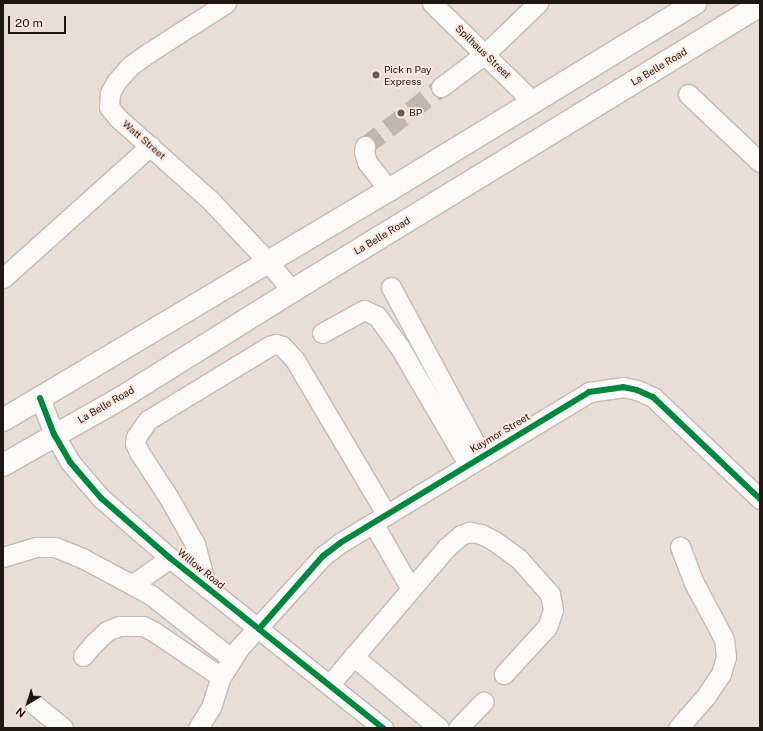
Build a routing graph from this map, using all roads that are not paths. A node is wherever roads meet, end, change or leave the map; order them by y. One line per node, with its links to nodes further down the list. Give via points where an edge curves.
1 (226, 3): 10 (street, Watt Street, via 130,66 110,93 109,107)
2 (432, 3): 6 (street, Spilhaus Street)
3 (538, 3): 6 (street)
4 (695, 3): 9 (main road)
5 (760, 5): 17 (main road, La Belle Road)
6 (485, 54): 7 (street); 9 (street, Spilhaus Street)
7 (442, 87)
8 (688, 94): 12 (street)
9 (533, 102): 13 (main road)
10 (150, 146): 14 (street, Watt Street, via 212,201); 15 (street)
11 (365, 146): 13 (street, via 367,162)
12 (760, 162)
13 (389, 190): 14 (main road)
14 (268, 262): 17 (street, Watt Street); 19 (main road)
15 (3, 278)
16 (390, 288): 22 (street)
17 (292, 291): 21 (main road, La Belle Road, via 121,398)
18 (322, 333): 22 (street, via 364,310 378,316)
19 (40, 398): 20 (main road); 21 (street, Willow Road)
20 (3, 420)
21 (54, 434): 23 (main road, La Belle Road); 28 (street, Willow Road, via 70,462 86,482 104,501)
22 (475, 460): 24 (street, Kaymor Street, via 589,392 623,388 637,390 653,398); 25 (street, Kaymor Street)
23 (3, 465)
24 (760, 499)
25 (380, 518): 30 (street, via 295,360 282,346 268,346 148,420 136,437 135,443 139,452 196,544); 31 (street); 32 (street, Kaymor Street, via 324,556)
26 (680, 548): 46 (street, via 694,583 724,639 726,657 721,674)
27 (3, 557): 29 (street, via 36,547 55,547)
28 (170, 558): 29 (street); 30 (street, Willow Road)
29 (133, 584): 35 (street, via 151,595)
30 (207, 588): 32 (street, Willow Road)
31 (411, 589): 34 (street); 36 (street, via 446,548 461,535 469,532 494,540 519,560 550,594 553,610 547,627)
32 (259, 629): 35 (street, Kaymor Street); 38 (street, Willow Road)
33 (83, 656): 37 (street, via 107,631 119,626 143,626)
34 (353, 656): 38 (street); 44 (street)
35 (232, 659): 37 (street, Kaymor Street)
36 (504, 674)
37 (221, 677): 42 (street, Kaymor Street, via 211,707)
38 (330, 684): 43 (street, Willow Road)
39 (484, 701): 45 (street)
40 (35, 705): 41 (street)
41 (63, 728)
42 (198, 728)
43 (383, 728)
44 (439, 728)
45 (458, 728)
46 (678, 728)

